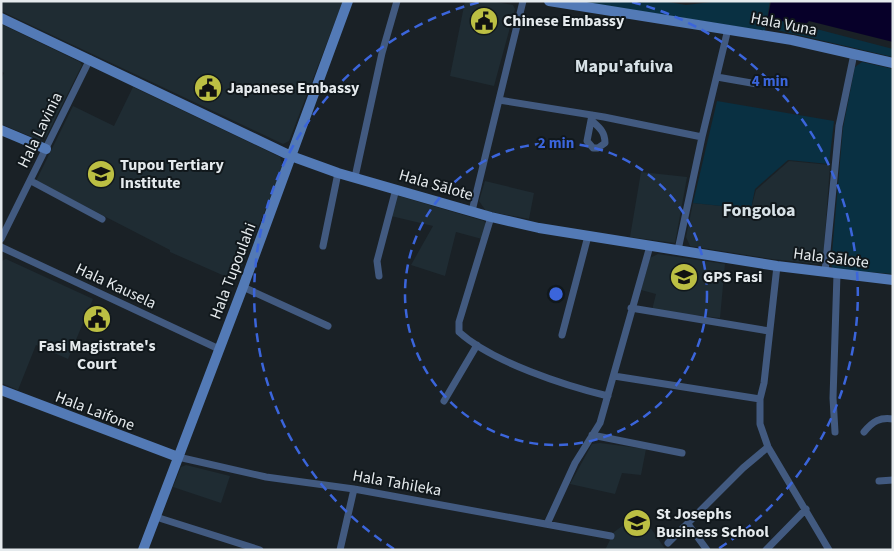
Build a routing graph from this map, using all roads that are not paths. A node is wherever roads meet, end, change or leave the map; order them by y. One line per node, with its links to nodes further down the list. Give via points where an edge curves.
1 (348, 1): 16 (main road, Hala Tupoulahi)
2 (397, 1): 18 (street, via 382,53)
3 (523, 1): 12 (street)
4 (549, 1): 6 (main road, Hala Vuna)
5 (1, 18): 8 (main road, Hala Sālote)
6 (728, 29): 7 (main road, Hala Vuna); 10 (street)
7 (854, 54): 9 (main road, Hala Vuna); 31 (street, via 839,126)
8 (90, 60): 15 (street, Hala Lavinia); 16 (main road, Hala Sālote)
9 (893, 63)
10 (717, 77): 11 (street); 14 (street)
11 (757, 84)
12 (499, 100): 14 (street); 21 (street)
13 (1, 130): 15 (main road)
14 (702, 137): 29 (street)
15 (46, 149): 19 (street, Hala Lavinia)
16 (292, 156): 17 (main road, Hala Sālote); 35 (main road, Hala Tupoulahi)
17 (338, 173): 18 (main road, Hala Sālote); 26 (street)
18 (355, 177): 20 (main road, Hala Sālote)
19 (31, 181): 23 (street); 25 (street, Hala Lavinia)
20 (396, 189): 21 (main road, Hala Sālote); 33 (street, via 377,261)
21 (472, 211): 22 (main road, Hala Sālote)
22 (491, 218): 24 (main road, Hala Sālote); 40 (street, via 459,322 459,332)
23 (102, 219)
24 (588, 236): 27 (main road, Hala Sālote); 39 (street)
25 (1, 239)
26 (323, 246)
27 (650, 246): 29 (main road, Hala Sālote); 36 (street)
28 (1, 247): 41 (street, Hala Kausela)
29 (678, 250): 30 (main road, Hala Sālote)
30 (776, 266): 31 (main road, Hala Sālote); 38 (street)
31 (825, 272): 32 (main road, Hala Sālote)
32 (837, 274): 34 (main road, Hala Sālote); 48 (street)
33 (378, 276)
34 (893, 280)
35 (243, 287): 37 (street); 41 (main road, Hala Tupoulahi)
36 (631, 308): 38 (street); 42 (street)
37 (328, 326)
38 (769, 331): 45 (street)
39 (562, 335)
40 (477, 345): 44 (street, via 505,360 582,390); 46 (street)
41 (219, 349): 53 (main road, Hala Tupoulahi)
42 (614, 376): 44 (street); 45 (street)
43 (1, 390): 53 (main road, Hala Laifone)
44 (608, 396): 50 (street)
45 (760, 399): 51 (street, via 760,424)
46 (444, 401)
47 (893, 420): 49 (street, via 883,418 871,423)
48 (835, 432)
49 (864, 432)
50 (592, 435): 52 (street); 59 (street, via 575,463)
51 (768, 447): 57 (street); 60 (street)
52 (682, 453)
53 (178, 458): 56 (street, Hala Tahileka, via 266,477); 58 (main road, Hala Tupoulahi)
54 (893, 480): 55 (street)
55 (879, 481)
56 (354, 489): 59 (street, Hala Tahileka); 65 (street)
57 (806, 509): 67 (street); 68 (street)
58 (156, 517): 63 (main road, Hala Tupoulahi); 64 (street)
59 (547, 524): 61 (street, Hala Tahileka)
60 (688, 524): 62 (street); 66 (street)
61 (611, 536)
62 (668, 543)
63 (143, 550)
64 (260, 550)
65 (340, 550)
66 (706, 550)
67 (766, 550)
68 (829, 550)

